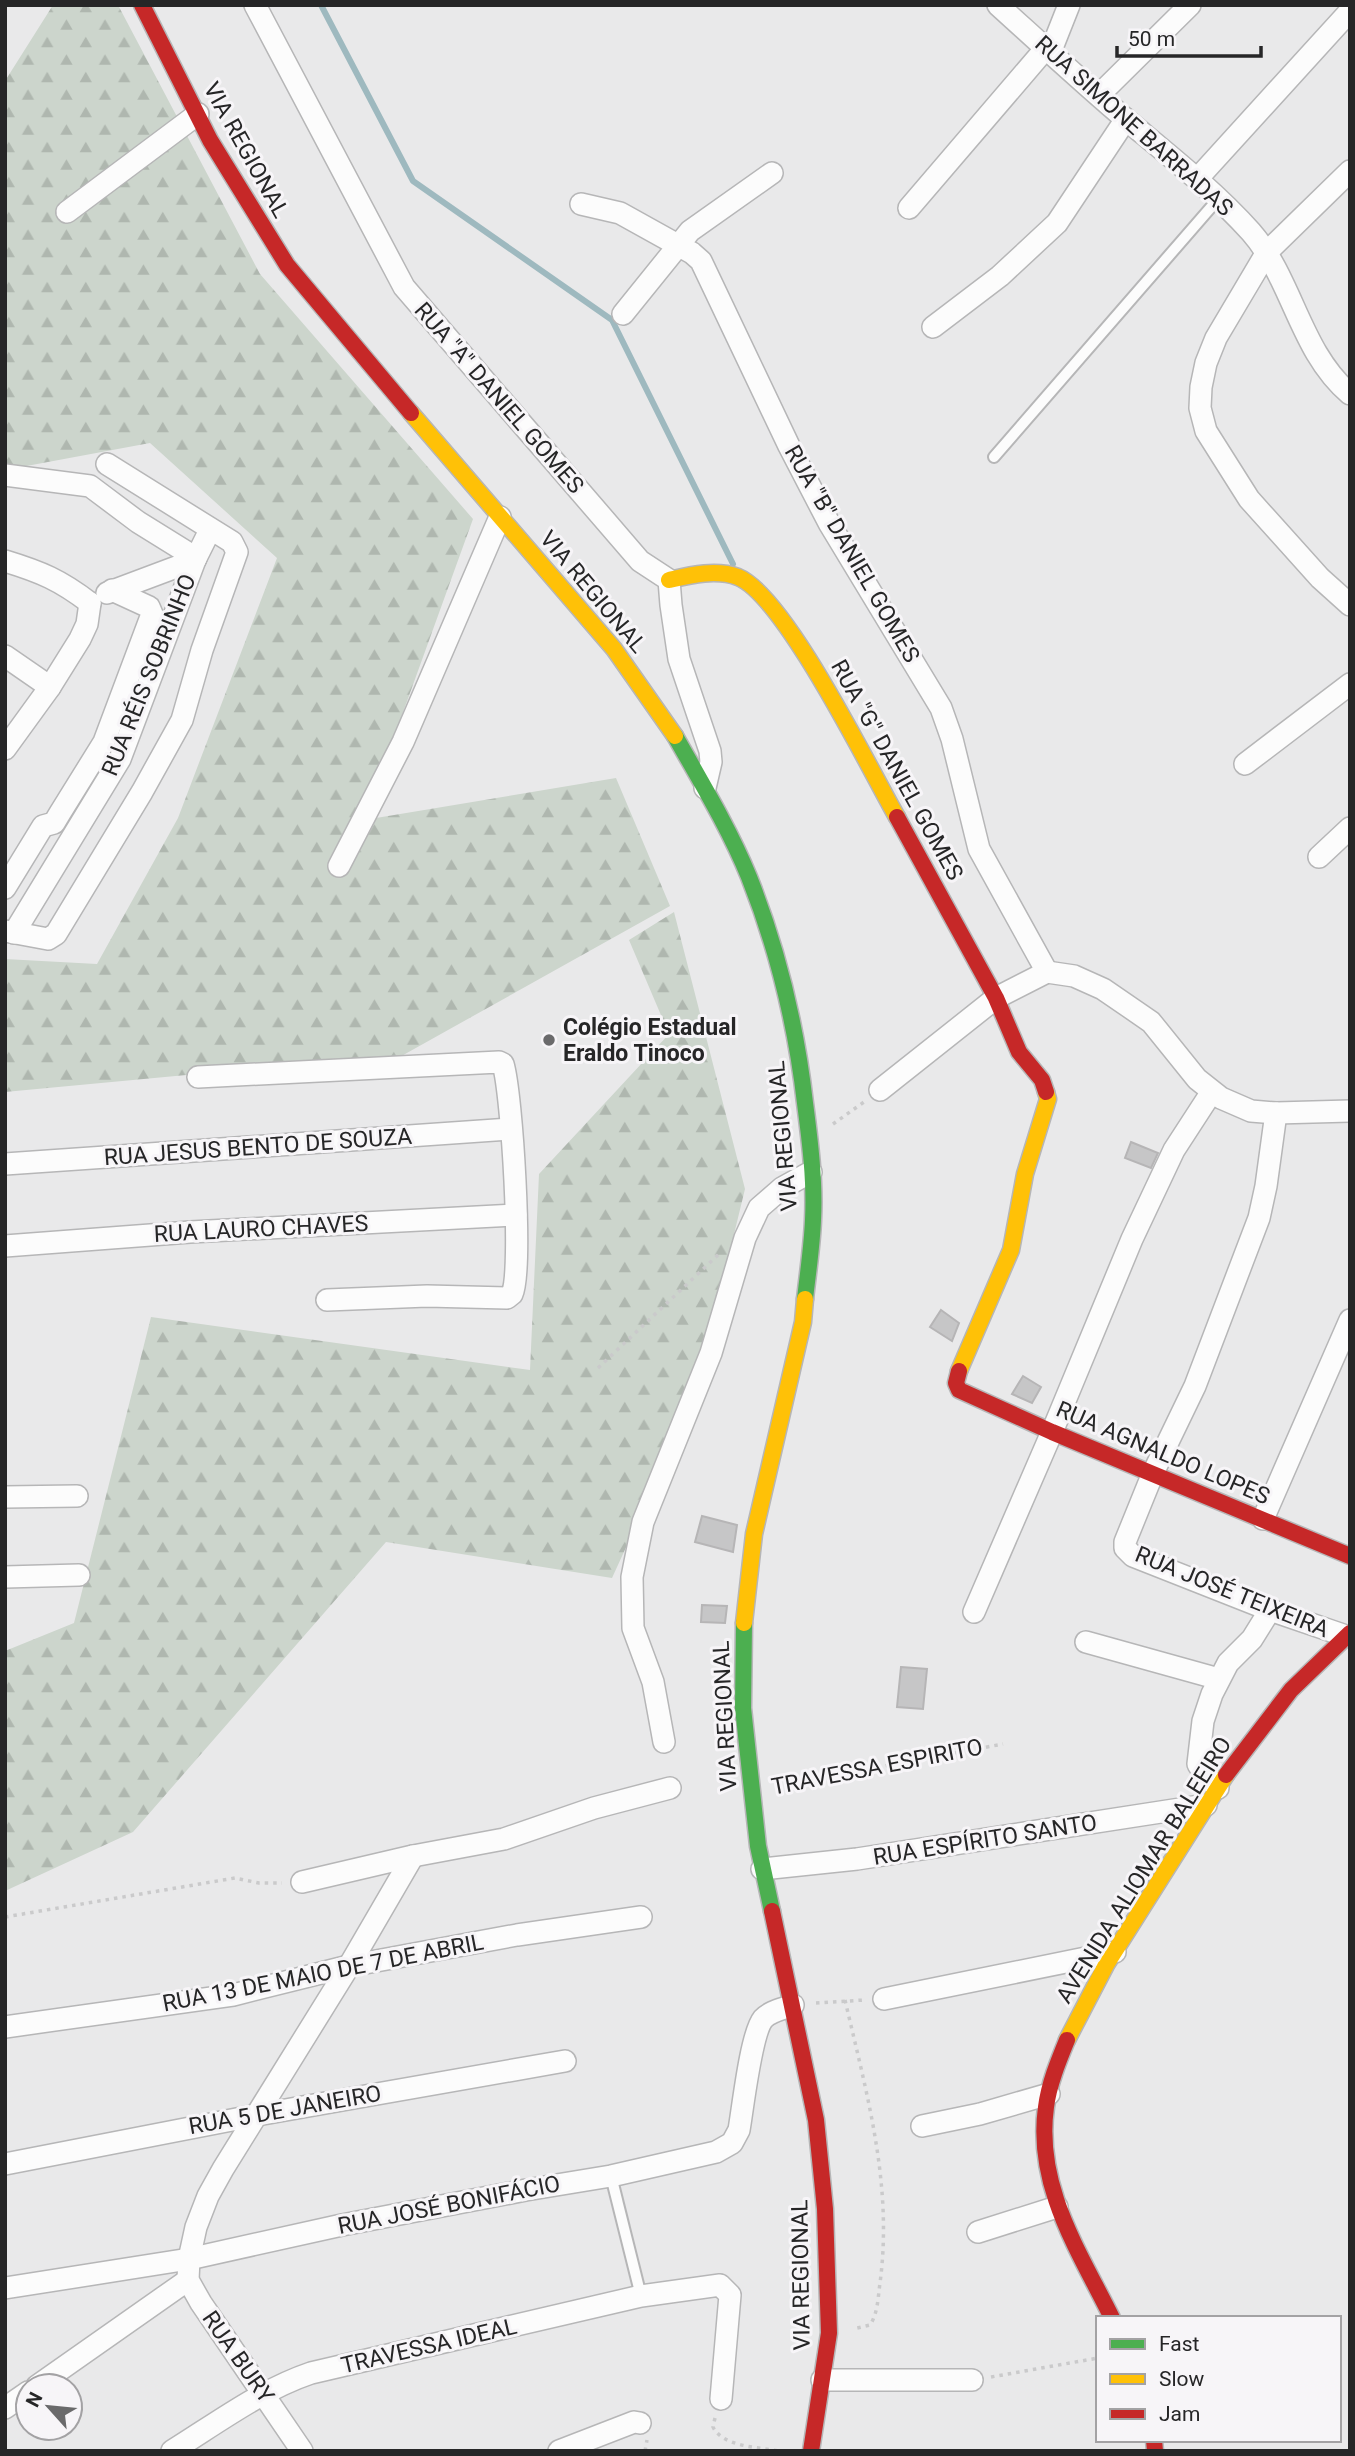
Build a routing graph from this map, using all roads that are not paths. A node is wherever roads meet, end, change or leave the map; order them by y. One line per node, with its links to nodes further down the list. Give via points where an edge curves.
1 (142, 5): 9 (main road, VIA REGIONAL)
2 (256, 5): 30 (street, RUA "A" DANIEL GOMES, via 404,287 640,561)
3 (998, 5): 7 (street, RUA SIMONE BARRADAS)
4 (1069, 5): 7 (street)
5 (1190, 5): 8 (street)
6 (1350, 11): 13 (street)
7 (1048, 51): 8 (street, RUA SIMONE BARRADAS); 16 (street)
8 (1099, 95): 10 (street, RUA SIMONE BARRADAS)
9 (198, 114): 17 (street); 26 (main road, VIA REGIONAL, via 234,182 287,265)
10 (1126, 119): 13 (street, RUA SIMONE BARRADAS); 21 (street, via 1057,223 1000,276)
11 (1350, 171): 19 (street)
12 (772, 173): 18 (street)
13 (1198, 178): 14 (street, RUA SIMONE BARRADAS)
14 (1219, 198): 19 (street, RUA SIMONE BARRADAS); 23 (lane)
15 (581, 204): 18 (street, RUA "B" DANIEL GOMES, via 620,214)
16 (909, 208)
17 (67, 212)
18 (678, 244): 20 (street); 45 (street, RUA "B" DANIEL GOMES, via 701,261 830,523 941,708 979,849)
19 (1267, 252): 22 (street, RUA SIMONE BARRADAS, via 1315,351); 33 (street, via 1216,338 1200,387 1200,408 1206,431 1249,499)
20 (623, 314)
21 (933, 327)
22 (1350, 394)
23 (995, 457)
24 (107, 464): 27 (street)
25 (5, 475): 28 (street, via 90,486)
26 (500, 517): 39 (main road, VIA REGIONAL, via 614,649); 42 (street, via 403,742)
27 (210, 530): 28 (street, RUA RÉIS SOBRINHO); 44 (street, via 232,542 237,552 182,720 56,934 48,939)
28 (196, 559): 31 (street); 44 (street, RUA RÉIS SOBRINHO, via 120,759)
29 (5, 561): 32 (street, via 64,583)
30 (669, 580): 39 (street, via 679,659 710,751); 46 (main road, RUA "G" DANIEL GOMES, via 711,573 740,578 768,603 812,663)
31 (113, 590): 32 (street); 43 (street, via 149,607 152,614 104,742 61,813 54,823 43,826)
32 (90, 603): 36 (street, via 87,624)
33 (1350, 605)
34 (5, 656): 36 (street)
35 (1350, 684): 38 (street)
36 (50, 687): 37 (street)
37 (5, 749)
38 (1245, 764)
39 (705, 788): 54 (main road, VIA REGIONAL, via 748,875 786,991 799,1051)
40 (1350, 828): 41 (street)
41 (1319, 857)
42 (339, 866)
43 (5, 888)
44 (10, 932)
45 (1047, 972): 46 (street); 49 (street, via 1074,976 1103,989 1151,1022)
46 (996, 998): 48 (street); 59 (main road, RUA "G" DANIEL GOMES, via 1019,1052 1042,1080 1048,1099 1025,1174 1011,1250 957,1375)
47 (198, 1077): 52 (street, via 499,1062 505,1067)
48 (880, 1090)
49 (1211, 1093): 51 (street, via 1251,1111); 60 (street, via 1174,1150 1132,1239)
50 (1350, 1111): 51 (street)
51 (1276, 1113): 61 (street, via 1259,1218 1195,1386)
52 (510, 1129): 53 (street, RUA JESUS BENTO DE SOUZA); 55 (street)
53 (5, 1164)
54 (811, 1172): 73 (street, via 759,1208 712,1353 643,1522 632,1577 633,1628 653,1682); 77 (main road, VIA REGIONAL, via 813,1218 803,1322 754,1534 743,1630 743,1708)
55 (516, 1216): 56 (street, RUA LAURO CHAVES, via 190,1232); 57 (street, via 516,1280 507,1298)
56 (5, 1247)
57 (327, 1300)
58 (1350, 1320): 64 (street)
59 (959, 1390): 60 (main road, RUA AGNALDO LOPES)
60 (1052, 1432): 61 (main road, RUA AGNALDO LOPES); 69 (street)
61 (1153, 1473): 64 (main road, RUA AGNALDO LOPES); 68 (street, RUA JOSÉ TEIXEIRA, via 1125,1548 1133,1556)
62 (77, 1496): 63 (street)
63 (5, 1497)
64 (1263, 1520): 65 (main road, RUA AGNALDO LOPES)
65 (1350, 1556)
66 (79, 1575): 67 (street)
67 (5, 1577)
68 (1270, 1611): 70 (street, RUA JOSÉ TEIXEIRA); 72 (street)
69 (974, 1612)
70 (1348, 1635): 75 (main road, AVENIDA ALIOMAR BALEEIRO, via 1281,1703)
71 (1086, 1642): 72 (street)
72 (1219, 1679): 75 (street, via 1198,1750 1198,1764)
73 (664, 1742)
74 (670, 1788): 76 (street, via 504,1839)
75 (1212, 1797): 77 (street, RUA ESPÍRITO SANTO, via 857,1859); 80 (main road, AVENIDA ALIOMAR BALEEIRO)
76 (413, 1856): 78 (street); 81 (street)
77 (762, 1870): 83 (main road, VIA REGIONAL)
78 (302, 1882)
79 (641, 1917): 81 (street, RUA 13 DE MAIO DE 7 DE ABRIL)
80 (1115, 1952): 82 (street); 86 (main road, AVENIDA ALIOMAR BALEEIRO, via 1065,2045)
81 (349, 1966): 84 (street, RUA 13 DE MAIO DE 7 DE ABRIL, via 233,1995); 87 (street)
82 (884, 1999)
83 (793, 2005): 90 (street, RUA JOSÉ BONIFÁCIO, via 771,2013 759,2028 739,2130 732,2143 716,2152); 99 (main road, VIA REGIONAL, via 816,2120 825,2209 829,2333)
84 (5, 2027)
85 (565, 2061): 87 (street, RUA 5 DE JANEIRO)
86 (1049, 2094): 88 (street); 91 (main road, AVENIDA ALIOMAR BALEEIRO, via 1046,2163)
87 (257, 2115): 89 (street, RUA 5 DE JANEIRO); 93 (street, via 208,2196)
88 (922, 2126)
89 (5, 2164)
90 (611, 2176): 93 (street, RUA JOSÉ BONIFÁCIO, via 342,2225); 96 (lane)
91 (1057, 2207): 92 (street); 97 (main road, AVENIDA ALIOMAR BALEEIRO)
92 (978, 2232)
93 (189, 2259): 94 (street); 95 (street, RUA JOSÉ BONIFÁCIO)
94 (188, 2280): 98 (street); 101 (street, RUA BURY)
95 (5, 2288)
96 (641, 2296): 101 (street, TRAVESSA IDEAL, via 311,2373); 102 (street, TRAVESSA IDEAL, via 720,2285 730,2294)
97 (1111, 2316)
98 (57, 2372)
99 (822, 2380): 100 (street); 107 (main road, VIA REGIONAL)
100 (972, 2380)
101 (264, 2394): 104 (street, TRAVESSA IDEAL); 105 (street, RUA BURY)
102 (721, 2399)
103 (640, 2423): 106 (street)
104 (172, 2451)
105 (302, 2451)
106 (559, 2451)
107 (811, 2451)

